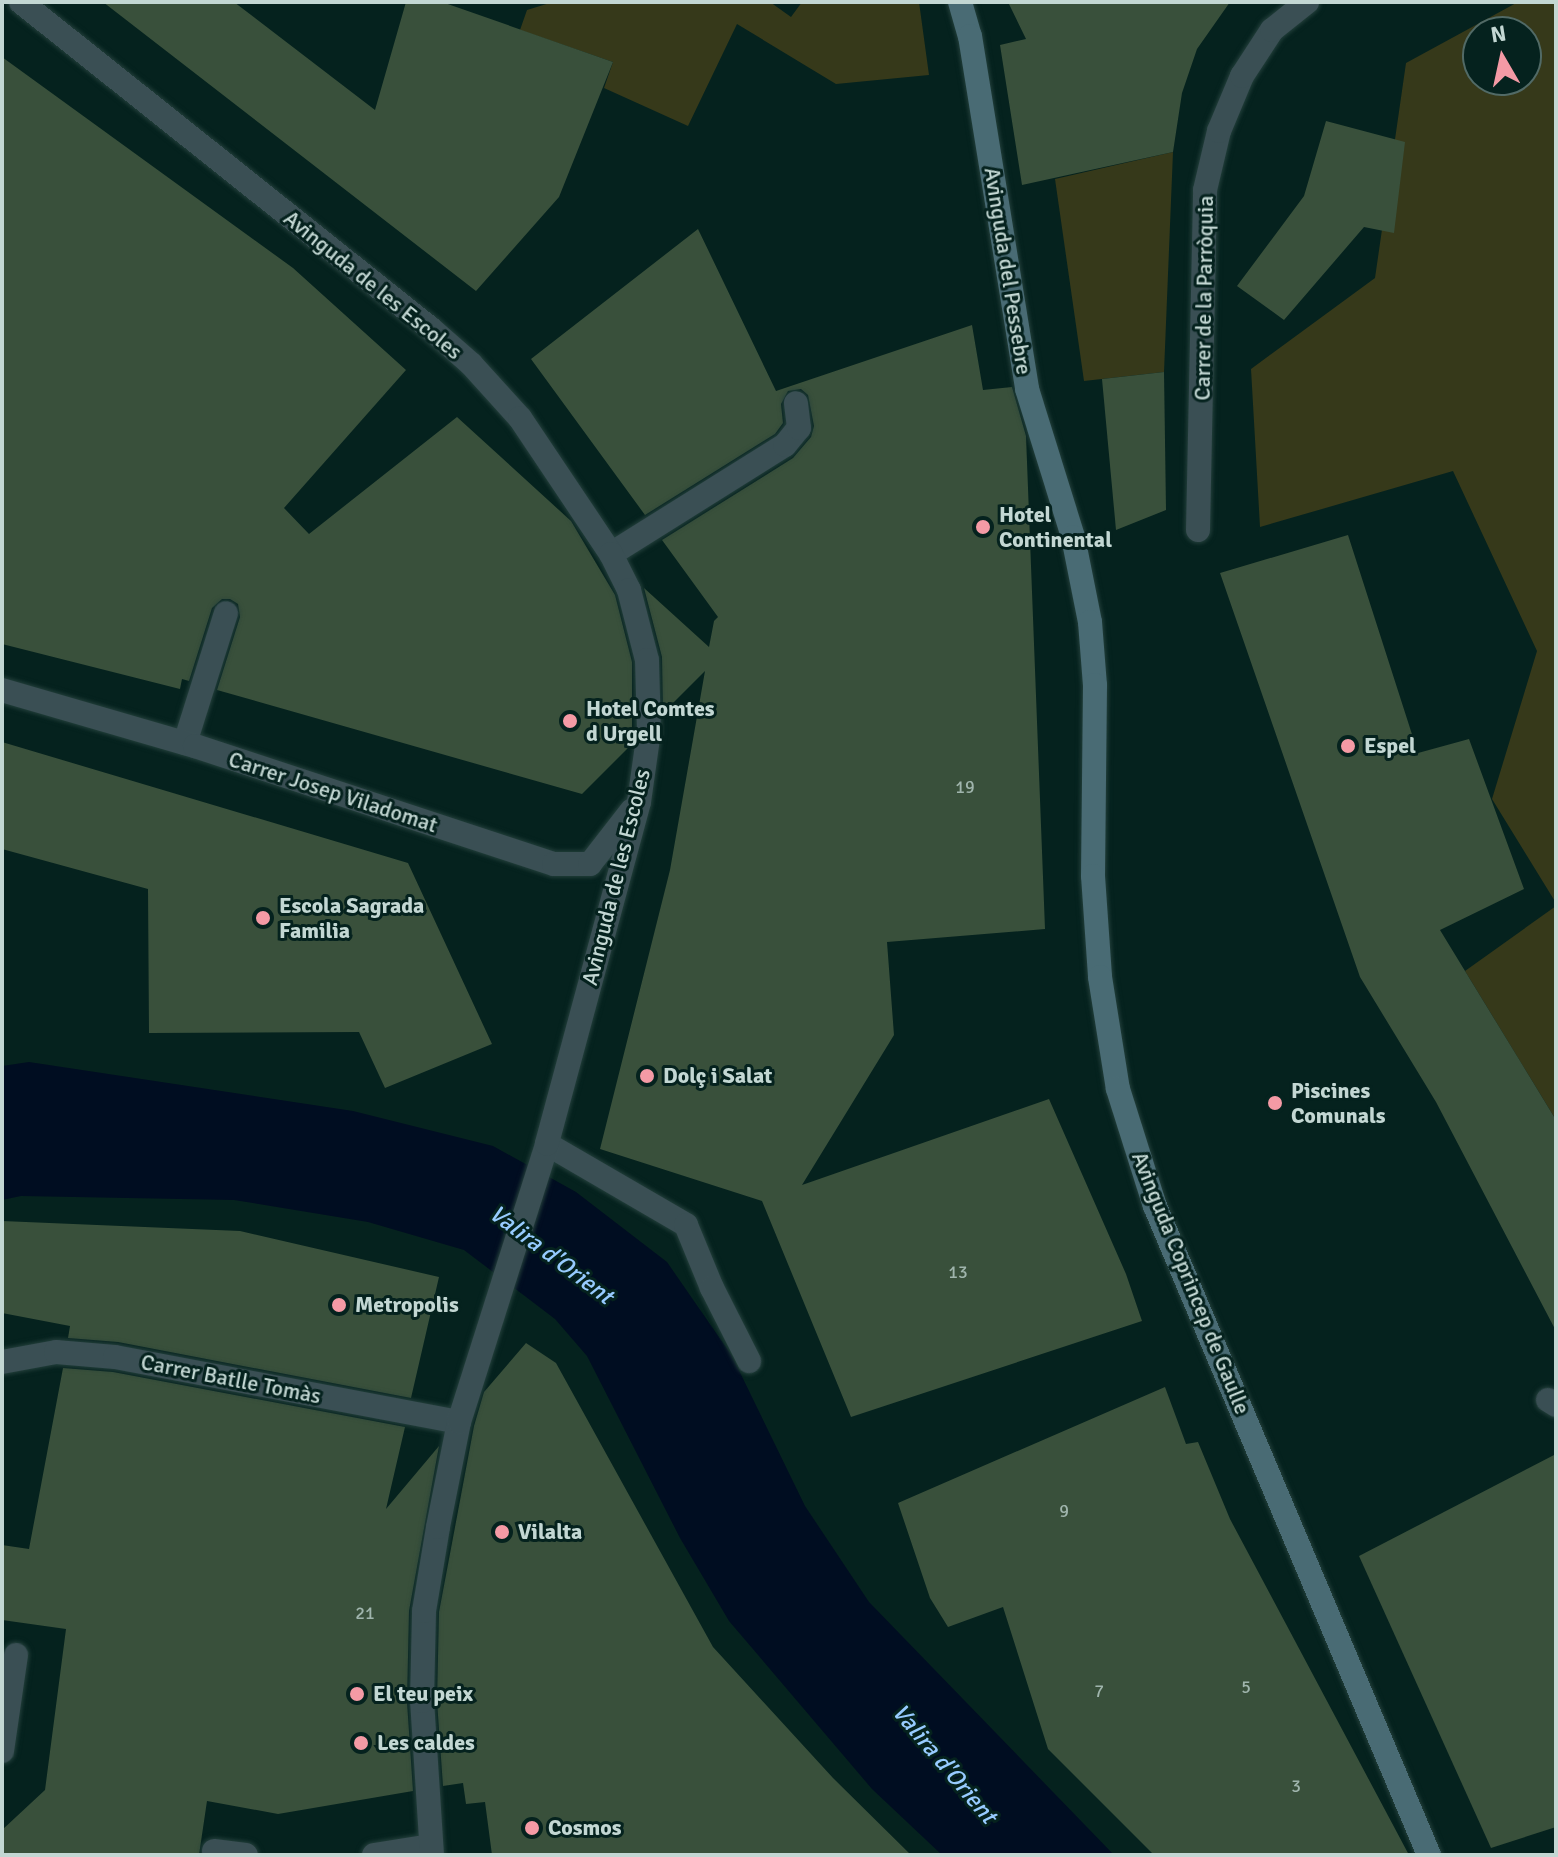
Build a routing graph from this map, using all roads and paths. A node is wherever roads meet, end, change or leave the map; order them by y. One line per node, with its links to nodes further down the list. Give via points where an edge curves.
1 (21, 2): 7 (street, Avinguda de les Escoles, via 471,364 520,418)
2 (960, 2): 6 (main road, Avinguda del Pessebre, via 970,36 1027,389)
3 (1307, 2): 5 (street, Carrer de la Parròquia, via 1272,30 1242,76 1219,131 1205,190)
4 (796, 403): 7 (street, via 799,428 785,445)
5 (1198, 530)
6 (1073, 537): 22 (main road, Avinguda Coprincep de Gaulle, via 1090,622 1095,685 1093,876 1100,977 1118,1089 1155,1206)
7 (611, 554): 11 (street, Avinguda de les Escoles, via 629,590 647,660 649,731)
8 (226, 613): 10 (street)
9 (2, 690): 10 (street, Carrer Josep Viladomat)
10 (185, 743): 11 (street, Carrer Josep Viladomat, via 554,864 590,864)
11 (639, 802): 12 (street, Avinguda de les Escoles)
12 (547, 1144): 13 (street, via 686,1225); 15 (street, Avinguda de les Escoles)
13 (749, 1361)
14 (2, 1362): 15 (street, Carrer Batlle Tomàs, via 56,1352 115,1357)
15 (459, 1422): 19 (street, Avinguda de les Escoles, via 424,1611 422,1701)
16 (16, 1655): 17 (street)
17 (2, 1751)
18 (214, 1851): 20 (street)
19 (431, 1851): 21 (street)
20 (246, 1855)
21 (374, 1855)
22 (1429, 1855)

